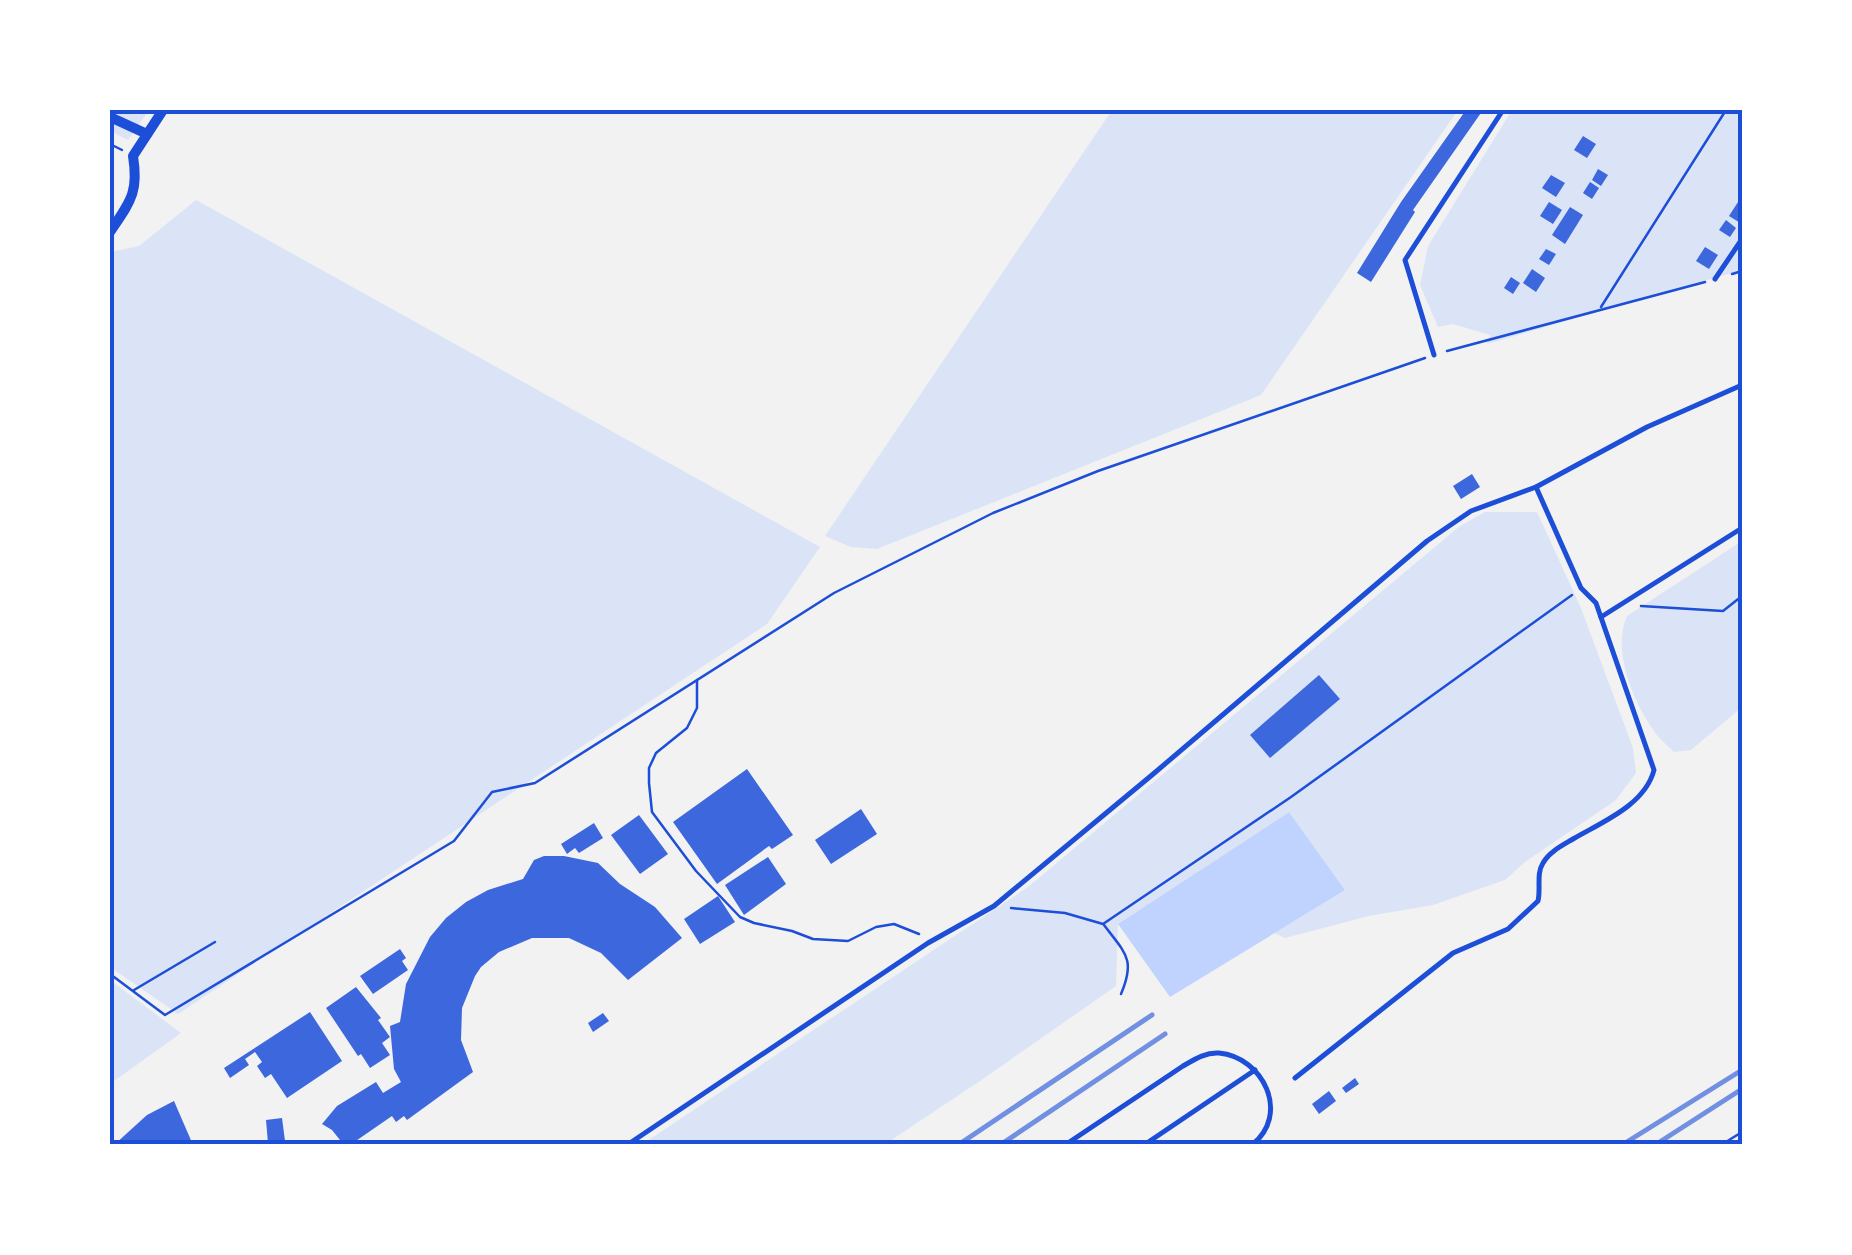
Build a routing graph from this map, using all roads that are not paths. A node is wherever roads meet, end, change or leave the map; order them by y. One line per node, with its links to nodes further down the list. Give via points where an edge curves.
1 (164, 110): 4 (street)
2 (1504, 110): 8 (lane, via 1405,260)
3 (110, 116): 4 (street)
4 (147, 134): 5 (street, via 133,156 129,204)
5 (110, 232)
6 (1742, 239): 7 (lane)
7 (1715, 279)
8 (1434, 355)
9 (1742, 385): 10 (lane)
10 (1536, 487): 12 (lane); 15 (lane, via 1471,511 1427,541 994,906 928,943)
11 (1742, 528): 12 (lane)
12 (1601, 617): 14 (lane, via 1651,760 1651,781 1628,806 1547,857 1538,901 1508,929 1452,953)
13 (1255, 1070): 16 (lane, via 1236,1056 1201,1055); 17 (lane); 18 (lane, via 1273,1107 1270,1123)
14 (1295, 1078)
15 (627, 1145)
16 (1064, 1145)
17 (1144, 1145)
18 (1252, 1145)

